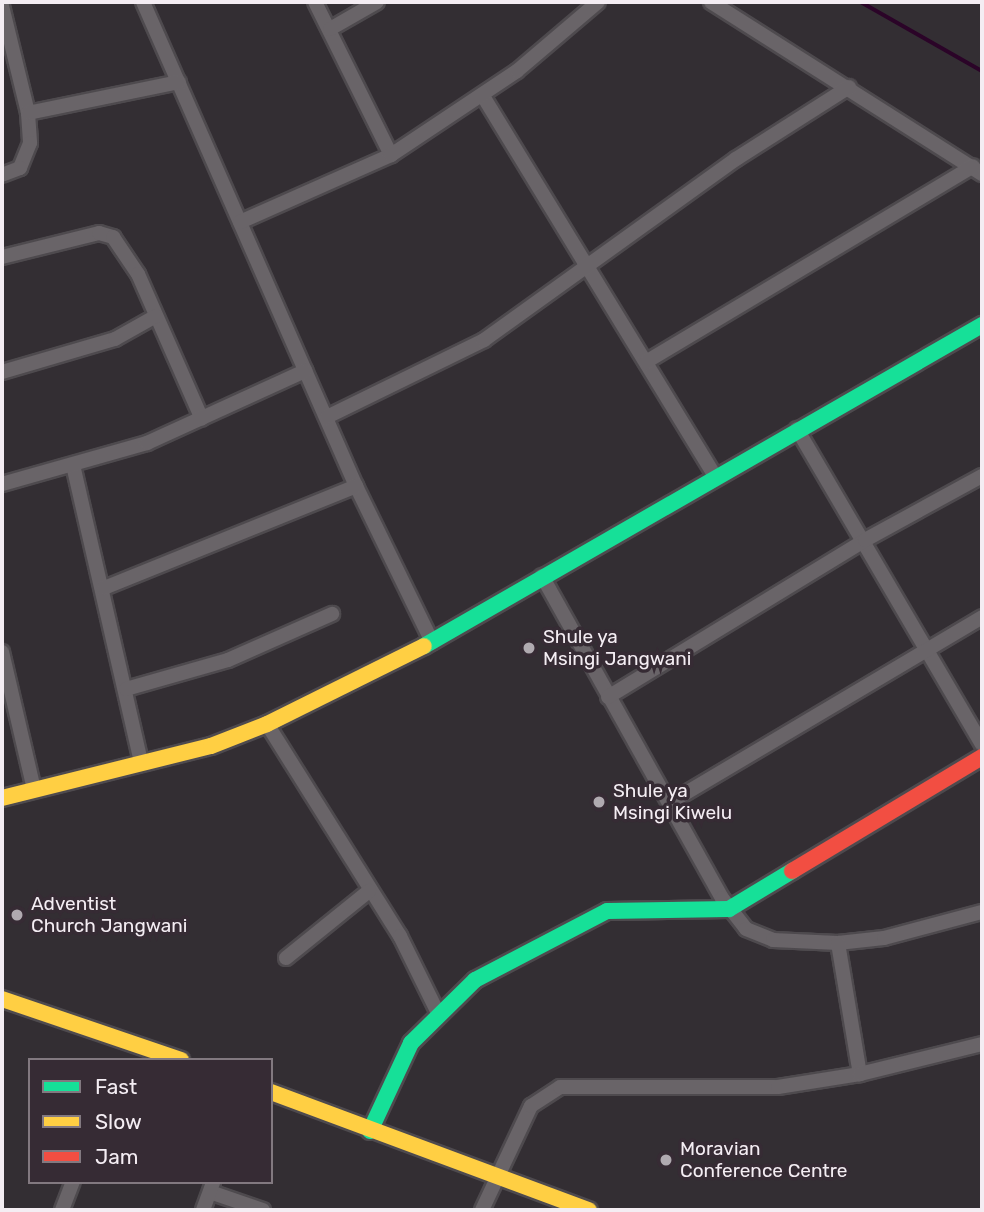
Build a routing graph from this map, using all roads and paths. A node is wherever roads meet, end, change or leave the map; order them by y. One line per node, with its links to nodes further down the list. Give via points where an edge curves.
1 (143, 2): 8 (street)
2 (316, 2): 7 (street)
3 (377, 2): 7 (street)
4 (598, 2): 10 (street)
5 (711, 2): 9 (street)
6 (2, 6): 11 (street)
7 (330, 29): 12 (street)
8 (179, 82): 11 (street); 15 (street)
9 (849, 87): 13 (street); 17 (street)
10 (483, 96): 12 (street); 17 (street)
11 (28, 113): 14 (street, via 30,143 25,161)
12 (391, 155): 15 (street)
13 (977, 170): 20 (street)
14 (2, 175)
15 (240, 222): 21 (street)
16 (2, 257): 18 (street, via 99,233 113,236 125,248)
17 (586, 263): 20 (street); 23 (street, via 455,357)
18 (156, 316): 22 (street, via 116,339); 24 (street)
19 (982, 325): 25 (street)
20 (646, 362): 28 (street)
21 (305, 371): 23 (street); 24 (street)
22 (2, 372)
23 (327, 417): 30 (street)
24 (202, 419): 26 (street)
25 (797, 429): 28 (street); 31 (street)
26 (73, 465): 29 (street); 33 (street)
27 (982, 476): 31 (street)
28 (716, 477): 32 (street)
29 (2, 484)
30 (356, 486): 33 (street); 36 (street)
31 (865, 540): 37 (street); 40 (street)
32 (542, 576): 36 (street); 40 (street)
33 (104, 588): 39 (street)
34 (332, 614): 39 (street, via 228,660)
35 (982, 617): 37 (street)
36 (432, 642): 41 (street)
37 (929, 648): 42 (street); 47 (street)
38 (2, 652): 45 (street)
39 (126, 689): 44 (street)
40 (608, 697): 47 (street)
41 (267, 724): 44 (street, via 211,746); 48 (street)
42 (982, 744)
43 (982, 757): 49 (street)
44 (141, 763): 45 (street)
45 (34, 790): 46 (street)
46 (2, 798)
47 (669, 803): 49 (street)
48 (369, 891): 52 (street); 54 (street, via 400,936)
49 (729, 909): 51 (street, via 746,929 773,940); 54 (street, via 628,909 597,915 475,980)
50 (982, 912): 51 (street, via 884,938)
51 (838, 943): 57 (street)
52 (286, 958)
53 (2, 999): 56 (street)
54 (438, 1013): 59 (street, via 397,1064)
55 (982, 1044): 57 (street)
56 (175, 1058)
57 (860, 1074): 60 (street, via 778,1087 560,1087 531,1106)
58 (273, 1093): 59 (street)
59 (370, 1131): 60 (street)
60 (496, 1178): 66 (street); 67 (street)
61 (72, 1184): 63 (street)
62 (211, 1187): 64 (street); 65 (street)
63 (62, 1210)
64 (203, 1210)
65 (263, 1210)
66 (482, 1210)
67 (589, 1210)

